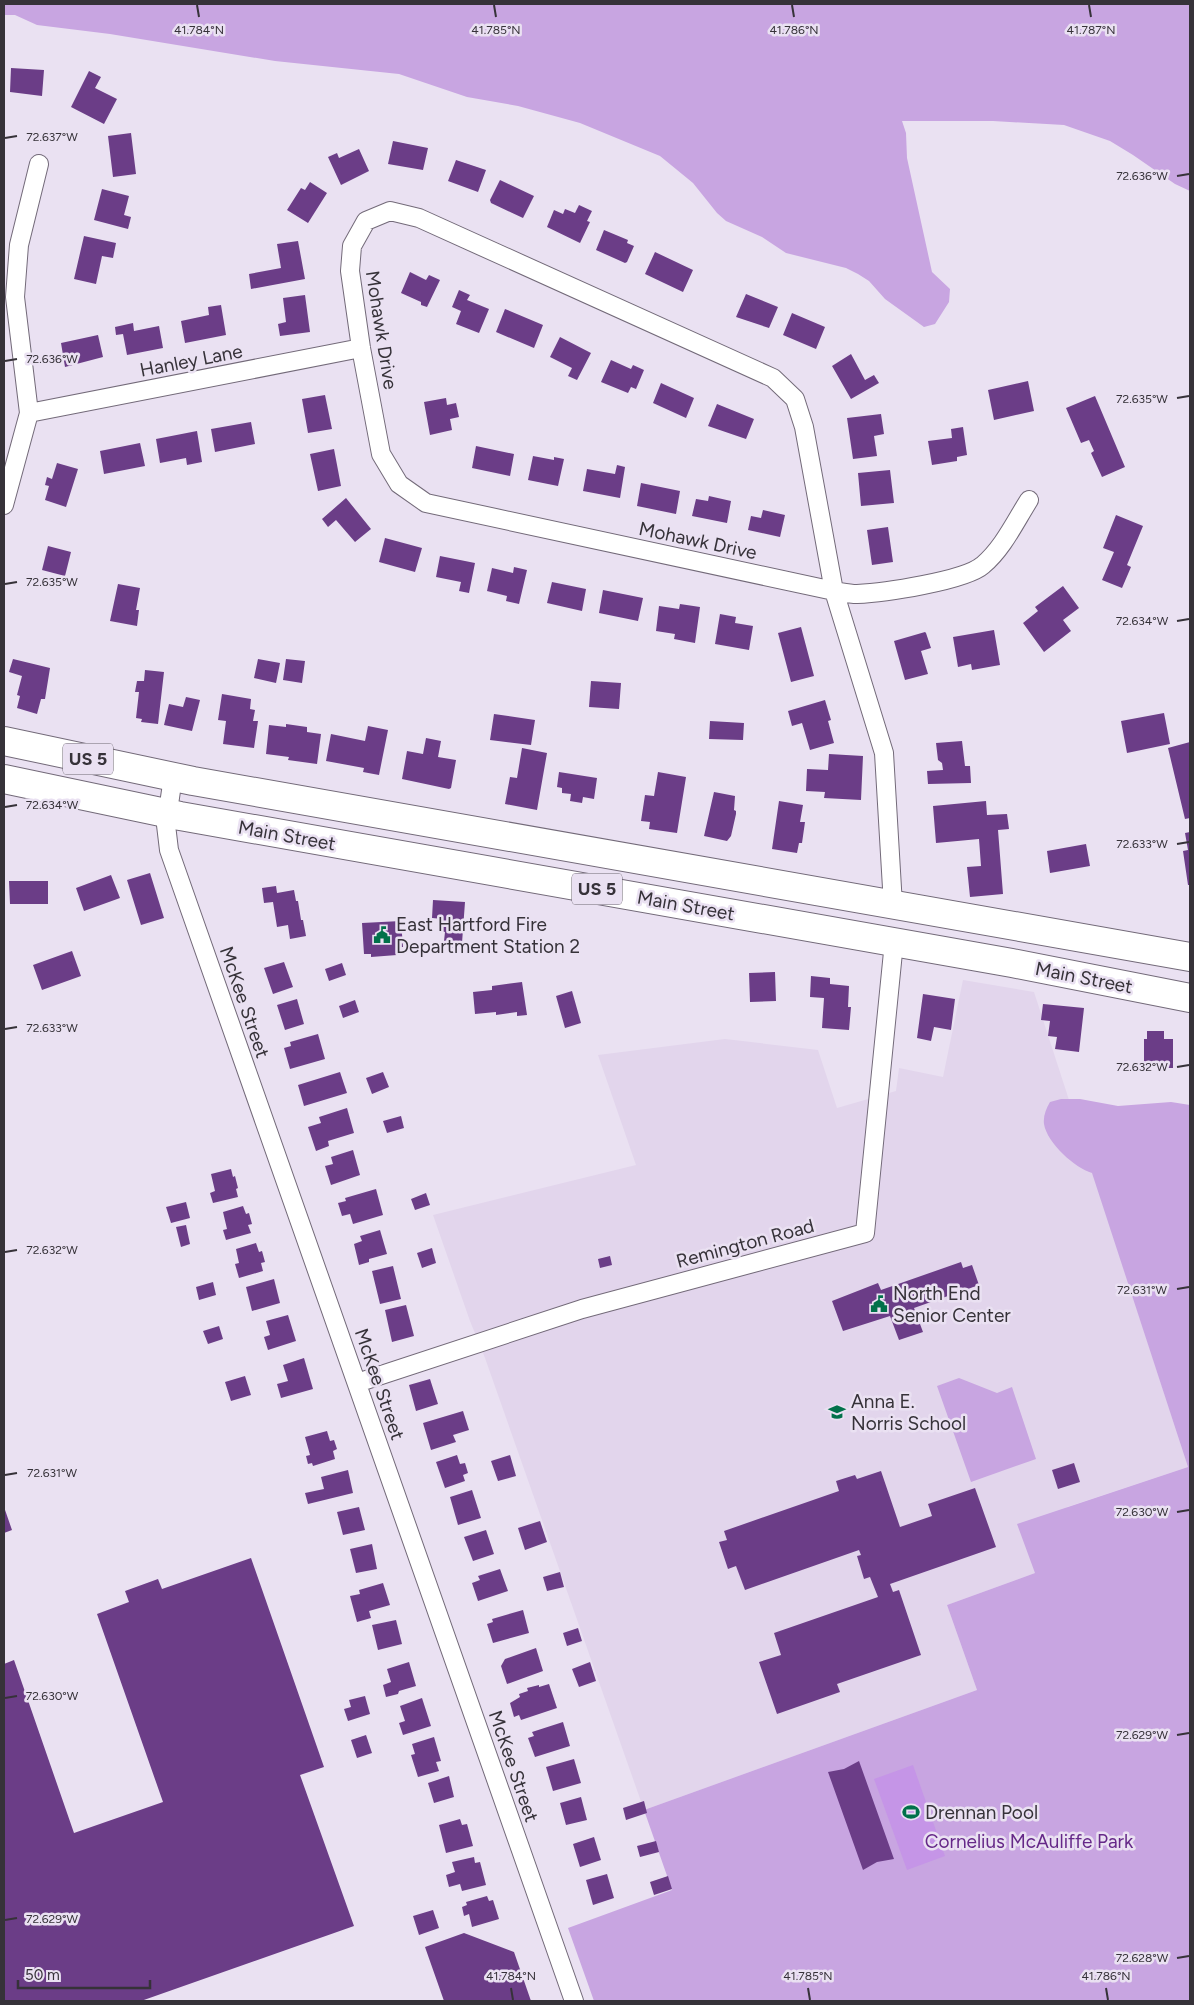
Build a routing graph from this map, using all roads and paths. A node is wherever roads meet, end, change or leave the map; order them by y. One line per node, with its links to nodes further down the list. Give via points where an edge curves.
1 (39, 164): 3 (street, via 19,245 15,297)
2 (361, 348): 3 (street, Hanley Lane); 6 (street, Mohawk Drive, via 381,454 399,484 426,503); 6 (street, Mohawk Drive, via 350,272 352,246 366,221 390,210 419,218 773,378 795,400 804,426)
3 (28, 413): 5 (street)
4 (1029, 500): 6 (street, via 1004,540 982,567 953,579 896,589 856,594)
5 (4, 505)
6 (834, 591): 13 (street, Mohawk Drive, via 884,753)
7 (4, 740): 8 (highway, Main Street / US 5)
8 (173, 777): 10 (street, McKee Street); 11 (highway, Main Street / US 5)
9 (4, 779): 10 (highway, Main Street / US 5)
10 (167, 813): 12 (highway, Main Street / US 5); 17 (street, McKee Street, via 169,850)
11 (380, 814): 12 (highway); 13 (highway, Main Street / US 5)
12 (374, 850): 14 (highway, Main Street / US 5)
13 (893, 904): 15 (highway, Main Street / US 5)
14 (894, 942): 16 (highway, Main Street / US 5); 17 (street, Remington Road, via 866,1233 582,1309)
15 (1185, 956)
16 (1190, 998)
17 (357, 1383): 18 (street, McKee Street)
18 (574, 2001)

